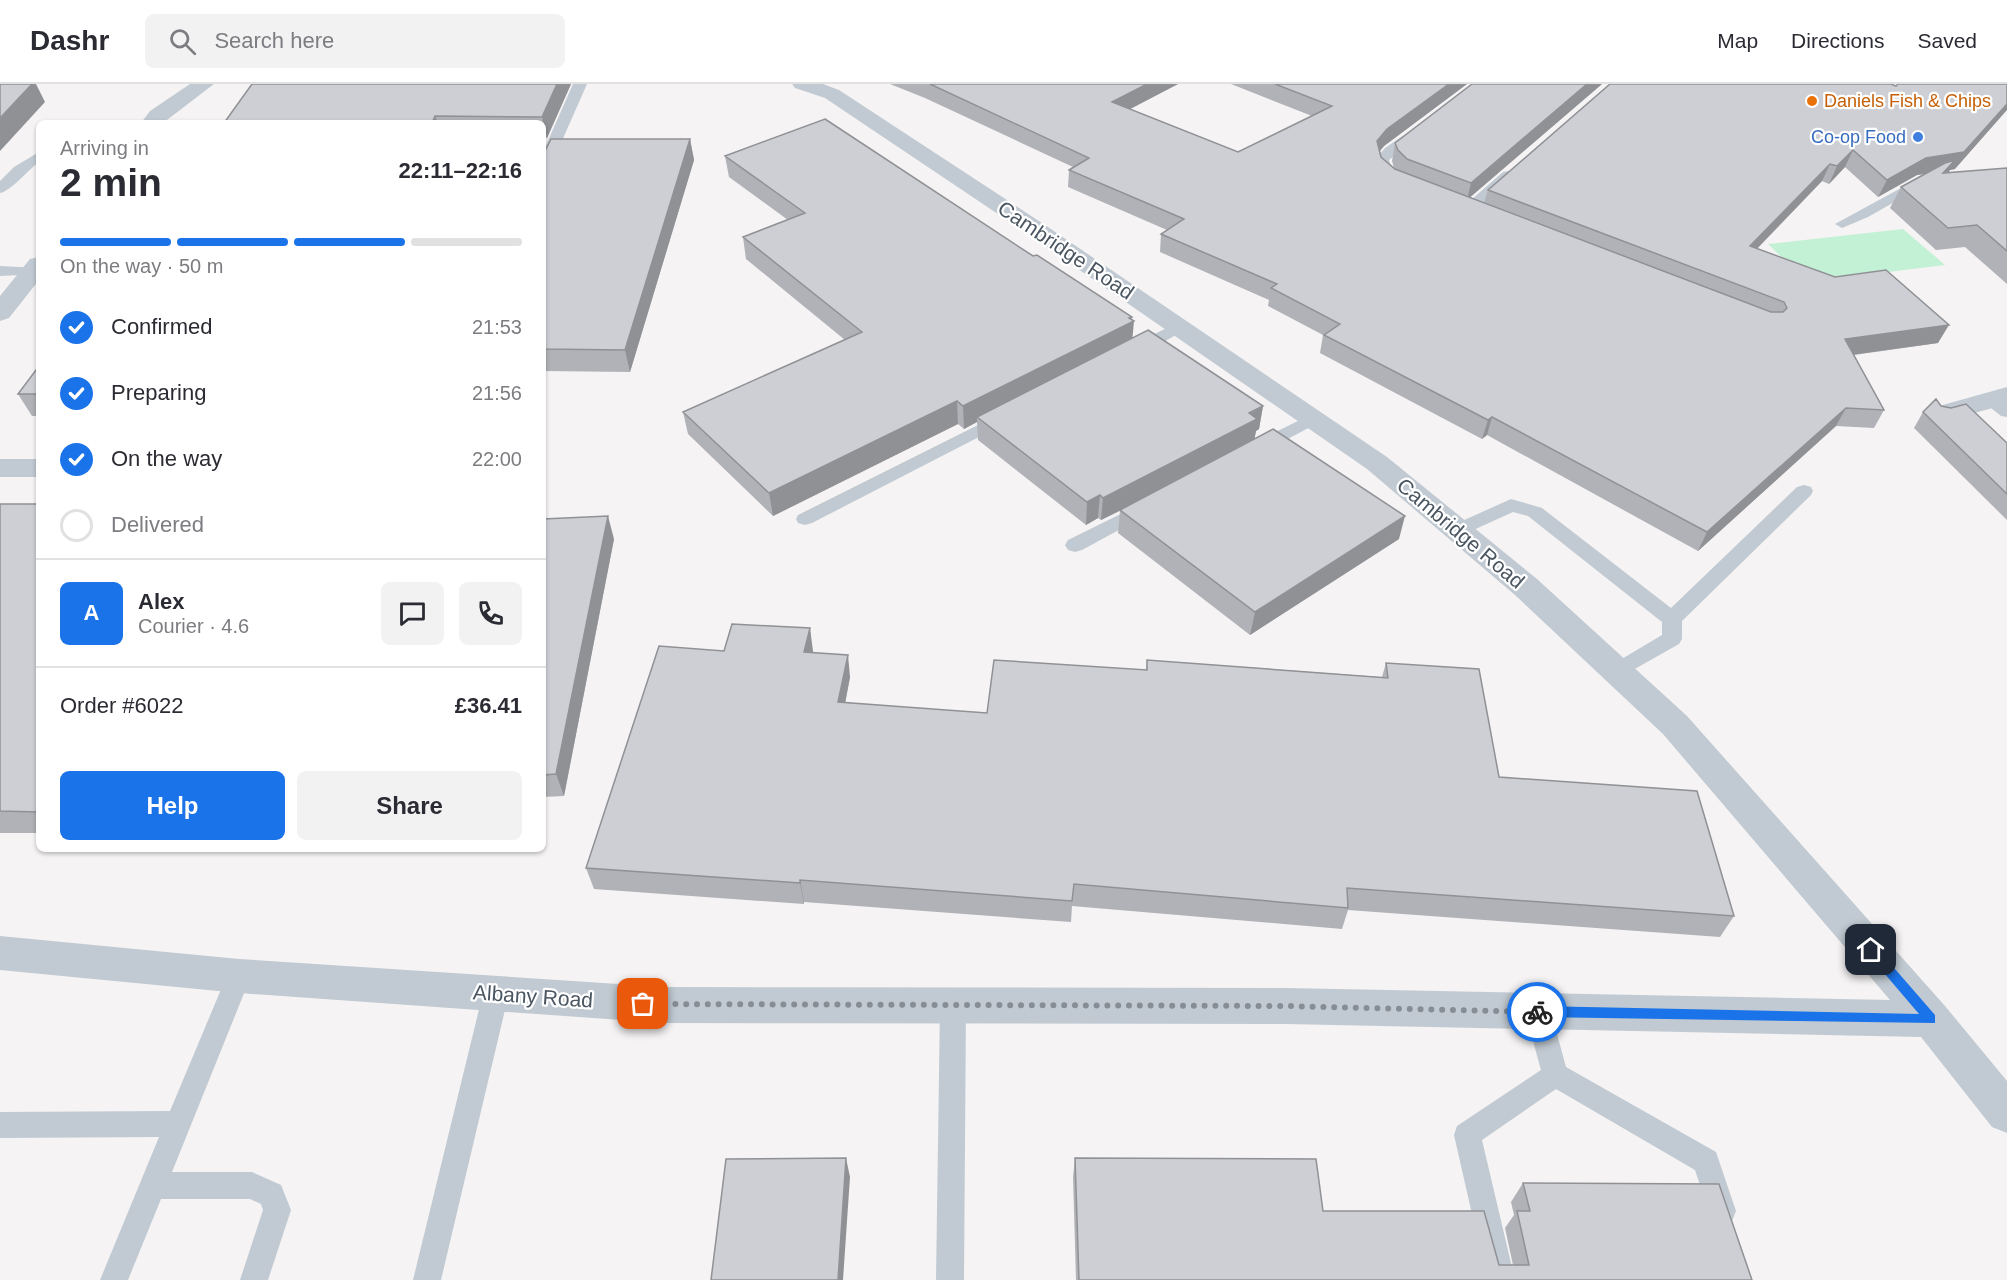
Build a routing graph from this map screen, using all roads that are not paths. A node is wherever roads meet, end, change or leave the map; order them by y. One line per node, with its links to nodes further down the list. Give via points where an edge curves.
1 (204, 84): 4 (street)
2 (580, 84): 7 (lane)
3 (802, 84): 17 (street, Cambridge Road, via 832,94)
4 (155, 120)
5 (1425, 124): 10 (lane, via 1382,160 1385,171)
6 (36, 158): 11 (lane)
7 (546, 161)
8 (1523, 162): 12 (lane, via 1464,207)
9 (1934, 178): 13 (lane, via 1923,180)
10 (1407, 185)
11 (0, 189)
12 (1502, 222)
13 (1842, 224)
14 (36, 268): 15 (lane); 16 (street)
15 (0, 271)
16 (0, 312)
17 (1179, 327): 18 (lane); 22 (street, Cambridge Road)
18 (1122, 357)
19 (2001, 402): 21 (street)
20 (1018, 410): 28 (lane)
21 (1942, 414)
22 (1312, 419): 23 (lane); 29 (street, Cambridge Road, via 1377,463)
23 (1240, 457)
24 (0, 468): 25 (street)
25 (36, 468)
26 (1804, 491): 31 (lane)
27 (1157, 501): 30 (lane)
28 (805, 519)
29 (1458, 531): 31 (lane, via 1511,505 1535,512); 32 (street, Cambridge Road)
30 (1075, 545)
31 (1672, 619): 32 (lane, via 1672,639)
32 (1617, 671): 38 (street, Cambridge Road, via 1675,725)
33 (0, 953): 34 (street, Albany Road)
34 (239, 976): 35 (street, Albany Road); 41 (lane)
35 (496, 993): 36 (street, Albany Road, via 664,1005); 47 (lane)
36 (953, 1005): 37 (street, Albany Road); 48 (lane)
37 (1538, 1012): 38 (street, Albany Road); 39 (lane)
38 (1931, 1019): 40 (street, Cambridge Road)
39 (1555, 1075): 44 (lane, via 1706,1161); 49 (lane, via 1467,1135)
40 (2007, 1113)
41 (179, 1124): 42 (lane); 43 (lane)
42 (0, 1125)
43 (152, 1186): 45 (lane); 46 (lane, via 252,1185 271,1195 277,1210)
44 (1731, 1237)
45 (114, 1280)
46 (254, 1280)
47 (427, 1280)
48 (950, 1280)
49 (1501, 1280)

